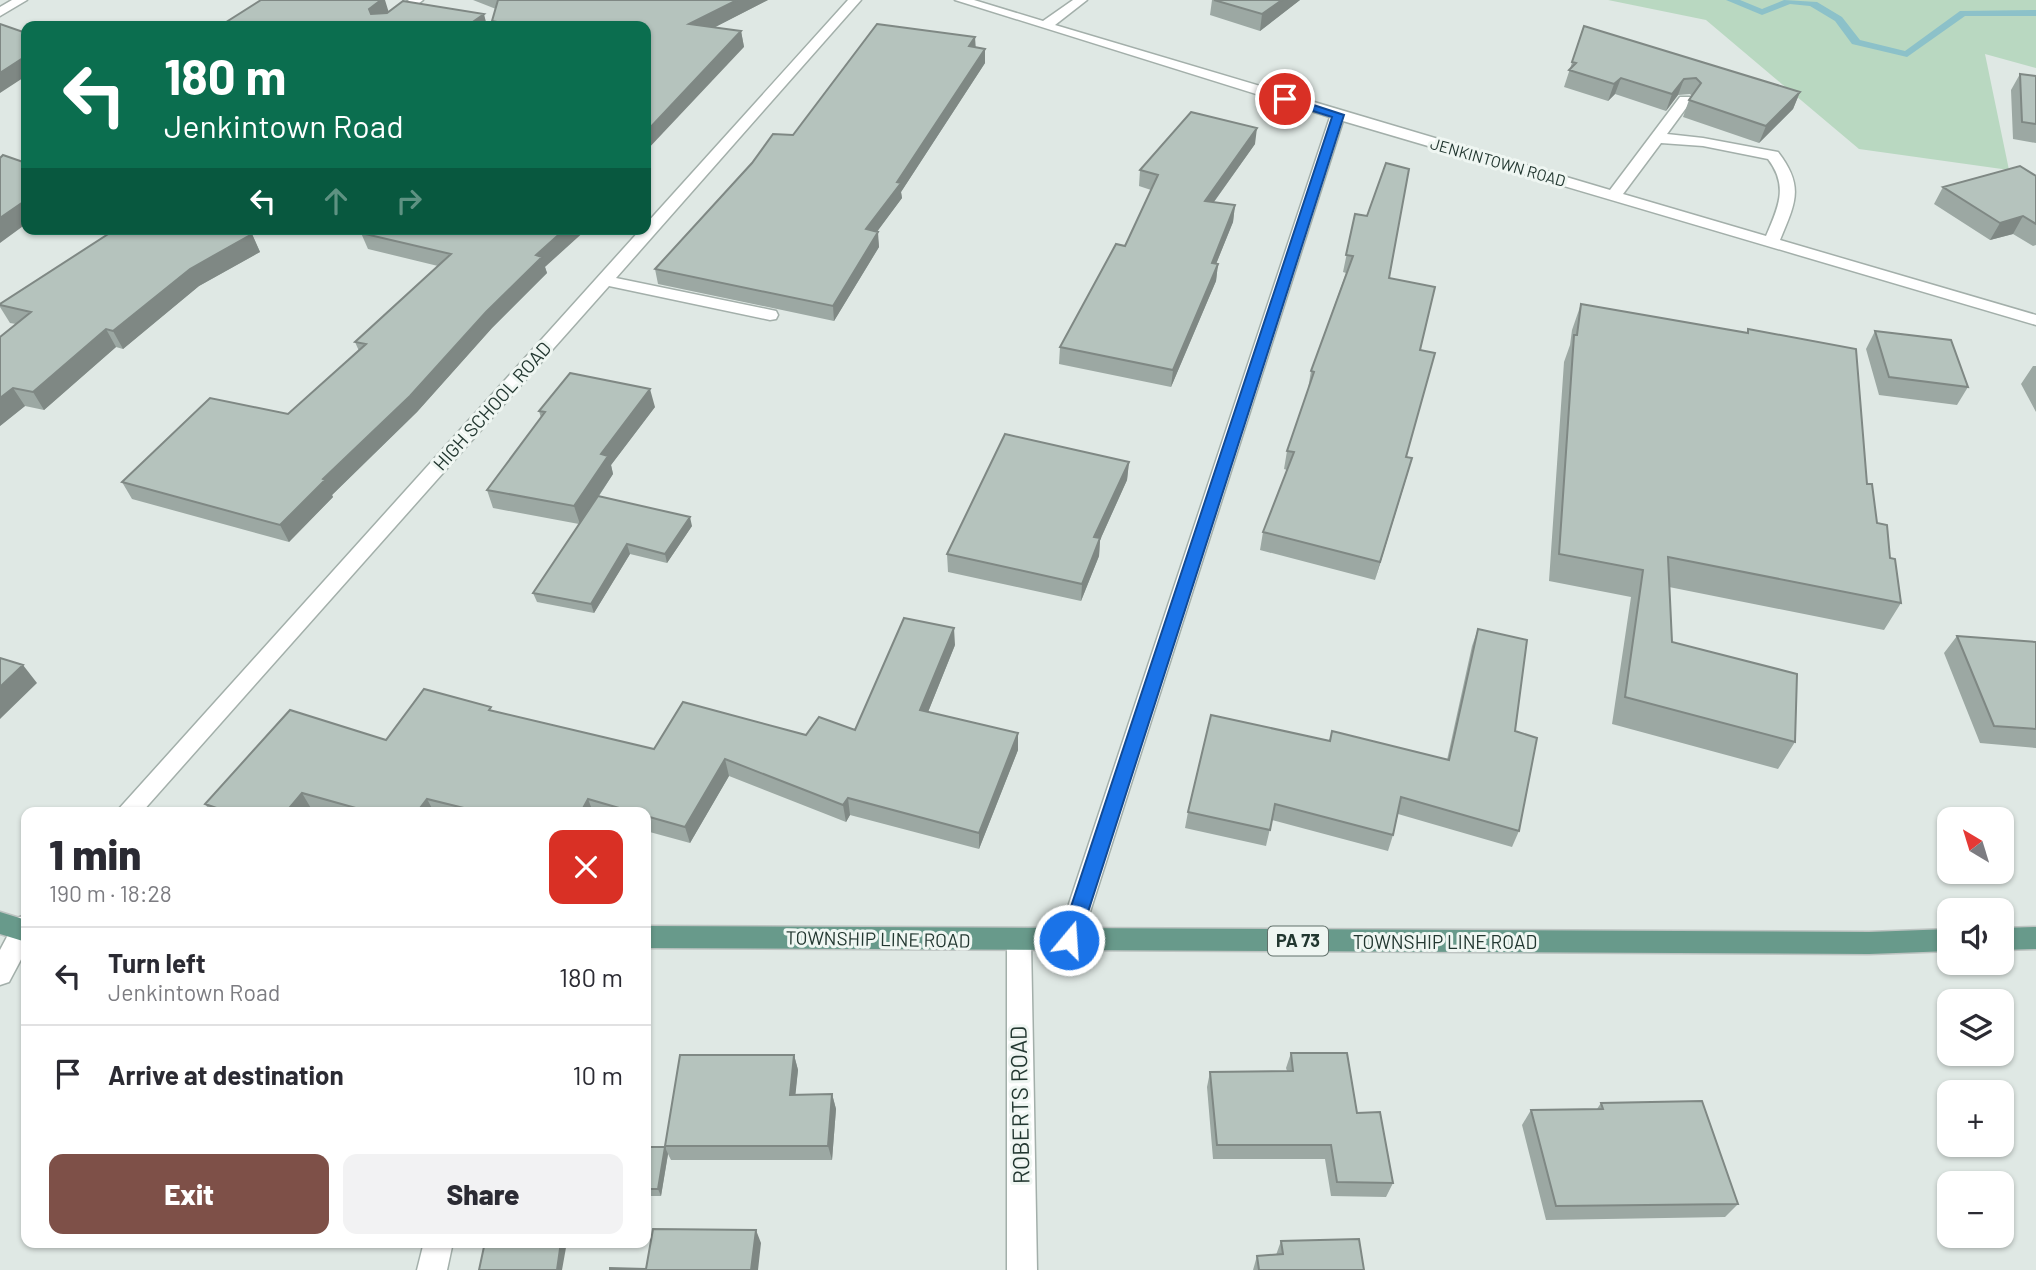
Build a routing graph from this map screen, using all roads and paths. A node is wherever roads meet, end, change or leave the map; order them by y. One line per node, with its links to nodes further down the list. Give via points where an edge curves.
1 (21, 0): 6 (street)
2 (416, 0): 7 (street)
3 (855, 0): 13 (street, HIGH SCHOOL ROAD)
4 (961, 0): 8 (street, JENKINTOWN ROAD)
5 (1081, 0): 8 (street)
6 (0, 12)
7 (389, 21)
8 (1046, 25): 10 (street, JENKINTOWN ROAD)
9 (1685, 100): 11 (street)
10 (1338, 115): 12 (street, JENKINTOWN ROAD); 25 (street)
11 (1657, 138): 12 (street); 15 (street, via 1773,155 1783,167 1789,200)
12 (1614, 196): 15 (street, JENKINTOWN ROAD)
13 (651, 228)
14 (645, 235): 16 (street, HIGH SCHOOL ROAD)
15 (1771, 242): 18 (street, JENKINTOWN ROAD)
16 (604, 281): 17 (street); 19 (street, HIGH SCHOOL ROAD)
17 (770, 315)
18 (2036, 320)
19 (132, 807)
20 (19, 928): 27 (street)
21 (651, 937): 24 (main road, TOWNSHIP LINE ROAD / PA 73)
22 (2036, 937): 23 (main road)
23 (2014, 938)
24 (1019, 940): 25 (main road, TOWNSHIP LINE ROAD / PA 73); 30 (street, ROBERTS ROAD)
25 (1069, 940): 26 (main road, TOWNSHIP LINE ROAD / PA 73)
26 (1937, 940)
27 (0, 974)
28 (438, 1248): 29 (street)
29 (432, 1270)
30 (1022, 1270)

